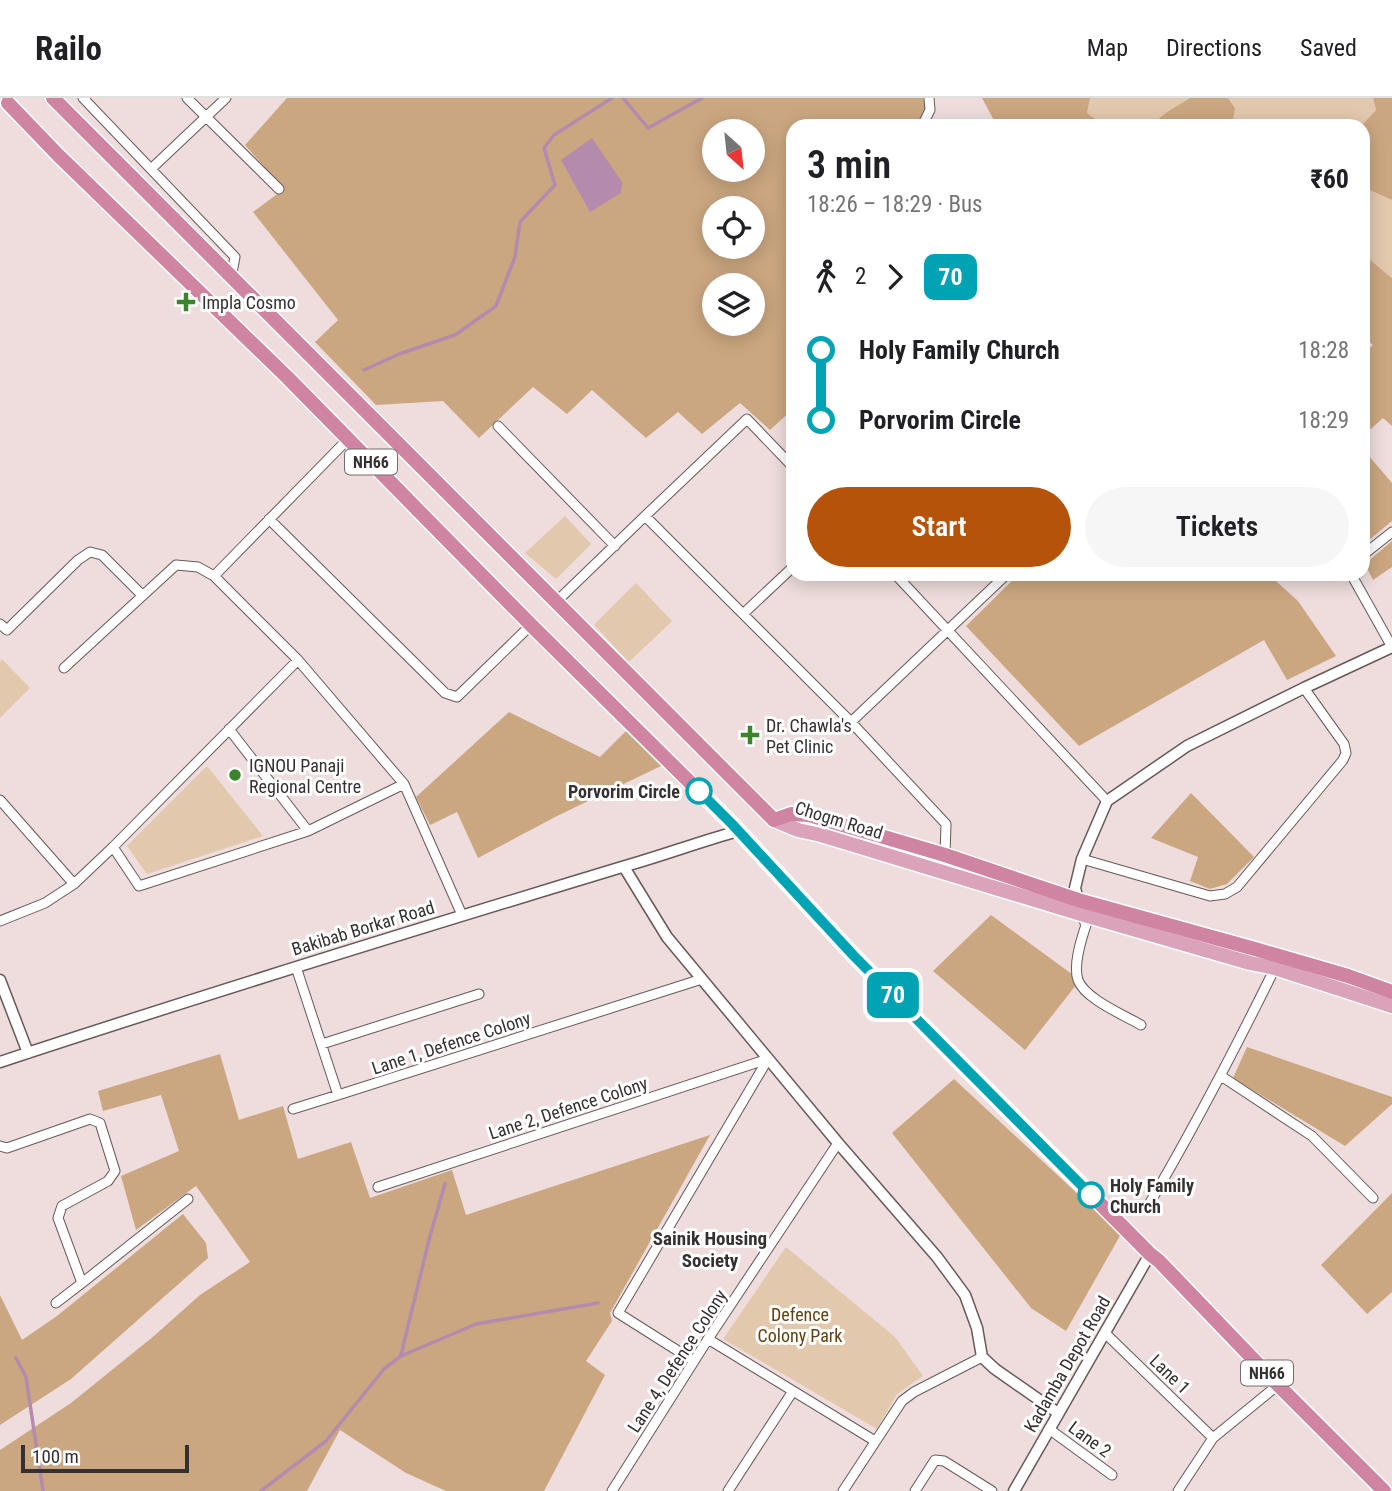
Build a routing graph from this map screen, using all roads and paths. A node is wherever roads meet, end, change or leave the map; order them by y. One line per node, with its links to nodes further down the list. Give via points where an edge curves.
1 (53, 98): 11 (highway, NH66)
2 (83, 98): 9 (street)
3 (187, 98): 7 (street)
4 (226, 98): 7 (street)
5 (929, 98): 8 (street)
6 (4, 102): 13 (highway, NH66)
7 (206, 118): 9 (street); 10 (street)
8 (926, 119)
9 (151, 169): 11 (street, via 235,257)
10 (279, 189)
11 (232, 278): 26 (highway, NH66)
12 (498, 426): 18 (street)
13 (348, 439): 16 (street); 29 (highway, NH66)
14 (786, 460): 15 (street, via 747,419)
15 (645, 516): 18 (street); 27 (street)
16 (269, 519): 21 (street); 29 (street, via 445,693 457,697)
17 (1392, 532): 19 (street)
18 (615, 546): 26 (street)
19 (1370, 549)
20 (786, 573): 27 (street)
21 (214, 576): 25 (street, via 198,567 176,565); 32 (street)
22 (902, 581): 30 (street)
23 (1000, 581): 30 (street)
24 (1355, 581): 31 (street)
25 (142, 594): 28 (street, via 102,555 90,552 7,630); 33 (street)
26 (556, 602): 40 (highway, NH66)
27 (743, 614): 35 (street)
28 (0, 624)
29 (531, 625): 42 (highway, NH66)
30 (948, 630): 35 (street); 39 (street)
31 (1392, 647): 34 (street)
32 (298, 660): 36 (street); 37 (street)
33 (64, 668)
34 (1304, 688): 39 (street, via 1187,746); 45 (street, via 1345,744 1346,753 1237,887 1210,896)
35 (851, 722): 44 (street, via 946,824)
36 (229, 729): 41 (street); 43 (street)
37 (404, 785): 41 (street); 50 (street)
38 (0, 800): 48 (street)
39 (1107, 801): 45 (street)
40 (774, 820): 44 (highway, Chogm Road, via 791,814 809,815); 47 (main road, Chogm Road)
41 (308, 831): 43 (street, via 139,886)
42 (738, 831): 46 (street, Bakibab Borkar Road); 73 (highway, NH66, via 854,956)
43 (113, 847): 48 (street)
44 (946, 855): 47 (street); 49 (highway, Chogm Road)
45 (1082, 859): 49 (street, via 1075,888)
46 (624, 867): 50 (street, Bakibab Borkar Road); 54 (street, via 667,937)
47 (943, 872): 49 (main road, Chogm Road)
48 (74, 884): 51 (street, via 45,903)
49 (1080, 907): 53 (main road, Chogm Road); 56 (highway, Chogm Road, via 1255,948); 59 (street, via 1086,925 1077,973 1083,989)
50 (462, 915): 52 (street, Bakibab Borkar Road)
51 (0, 921)
52 (296, 967): 60 (street); 61 (street, Bakibab Borkar Road)
53 (1275, 968): 58 (main road, Chogm Road); 64 (street)
54 (702, 979): 62 (street); 65 (street, Lane 1, Defence Colony)
55 (0, 980): 61 (street)
56 (1392, 992)
57 (479, 994): 60 (street)
58 (1392, 1006)
59 (1141, 1026)
60 (321, 1044): 65 (street)
61 (28, 1053): 63 (street, Bakibab Borkar Road)
62 (768, 1059): 67 (street); 69 (street, Lane 2, Defence Colony); 79 (street, via 618,1313)
63 (0, 1062)
64 (1221, 1076): 70 (street, via 1311,1136); 72 (street)
65 (338, 1095): 66 (street, Lane 1, Defence Colony)
66 (293, 1109)
67 (838, 1143): 77 (street, Lane 4, Defence Colony); 78 (street, via 965,1295)
68 (0, 1146): 74 (street, via 7,1148 90,1119 100,1123 116,1171 108,1181 62,1206 58,1218)
69 (378, 1187)
70 (1373, 1198)
71 (188, 1199): 74 (street)
72 (1148, 1206)
73 (1150, 1254): 76 (street, Kadamba Depot Road); 80 (highway, NH66)
74 (82, 1283): 75 (street)
75 (56, 1303)
76 (1105, 1333): 82 (street, Kadamba Depot Road); 84 (street, Lane 1)
77 (708, 1339): 79 (street, Lane 4, Defence Colony); 81 (street)
78 (982, 1357): 82 (street); 85 (street, via 902,1401)
79 (694, 1361): 87 (street, Lane 4, Defence Colony)
80 (1278, 1385): 84 (street); 94 (highway, NH66)
81 (793, 1391): 85 (street); 88 (street)
82 (1058, 1413): 83 (street, Kadamba Depot Road)
83 (1049, 1429): 86 (street, Lane 2); 92 (street, Kadamba Depot Road)
84 (1213, 1438): 93 (street)
85 (875, 1440): 89 (street)
86 (1112, 1475)
87 (612, 1491)
88 (728, 1491)
89 (843, 1491)
90 (915, 1491): 91 (street, via 935,1460)
91 (992, 1491)
92 (1014, 1491)
93 (1178, 1491)
94 (1384, 1491)

